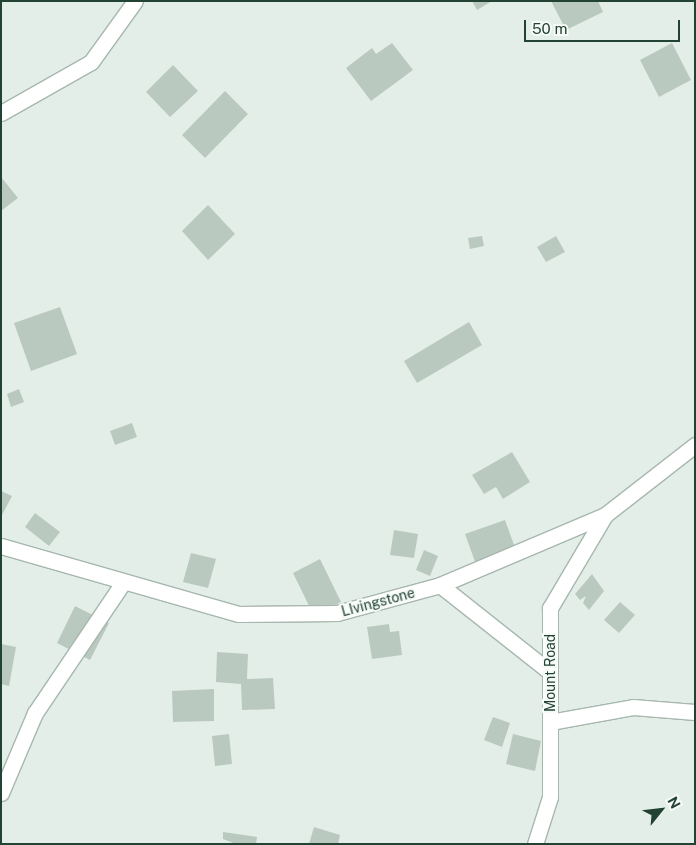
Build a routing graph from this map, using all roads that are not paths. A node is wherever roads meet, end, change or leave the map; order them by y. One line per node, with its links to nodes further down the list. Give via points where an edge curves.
1 (135, 1): 2 (street, via 91,62)
2 (1, 113)
3 (695, 445): 4 (street, LIvingstone)
4 (605, 515): 7 (street, LIvingstone); 8 (street, Mount Road, via 550,608)
5 (1, 546): 6 (street, LIvingstone)
6 (122, 584): 7 (street, LIvingstone, via 238,614 337,613); 11 (street, via 34,712)
7 (440, 585): 8 (street)
8 (550, 672): 10 (street, Mount Road)
9 (695, 712): 10 (street, via 632,707)
10 (550, 722): 12 (street, Mount Road, via 550,797)
11 (1, 793)
12 (534, 844)

